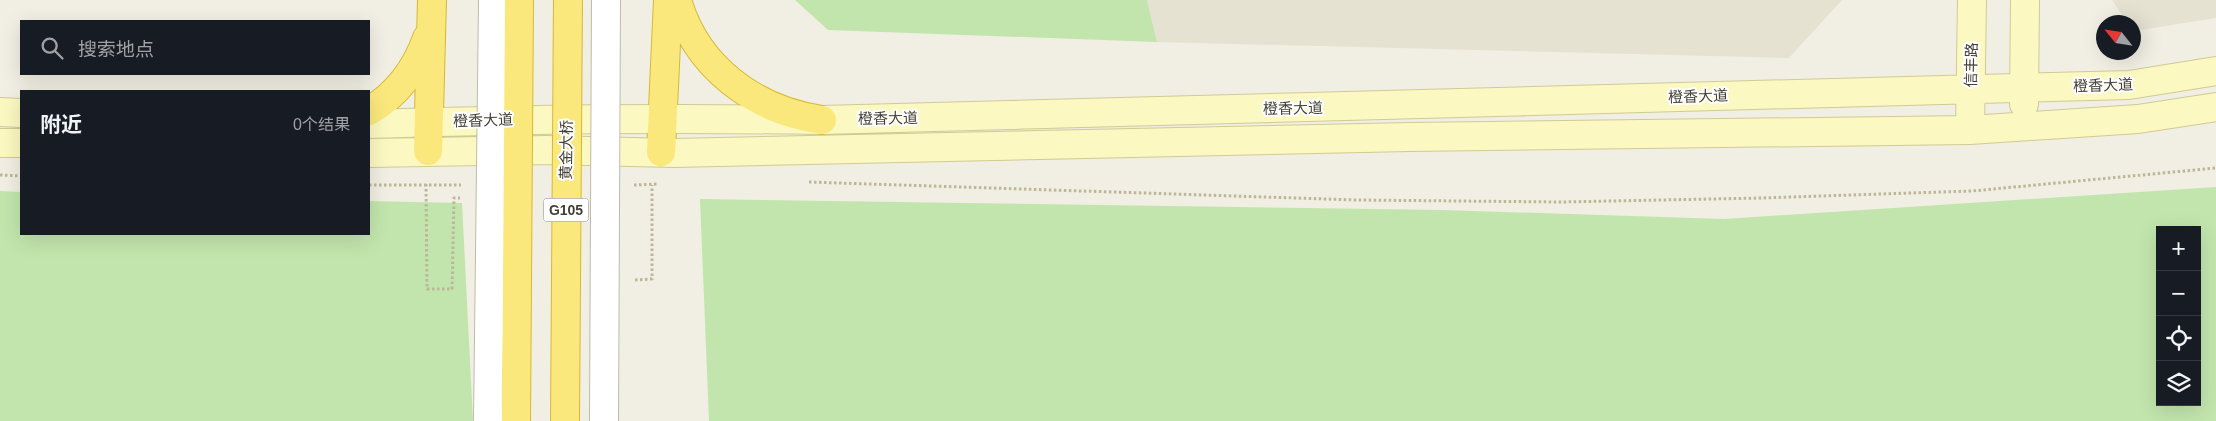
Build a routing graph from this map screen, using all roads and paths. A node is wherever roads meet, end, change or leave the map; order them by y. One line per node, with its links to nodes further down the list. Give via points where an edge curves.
1 (492, 0): 40 (street, bridge)
2 (520, 0): 41 (highway, bridge)
3 (568, 0): 42 (highway, 黄金大桥 / G105, bridge)
4 (606, 0): 43 (street, bridge)
5 (668, 0): 17 (highway)
6 (677, 0): 18 (highway, via 702,52 736,86 780,110)
7 (1972, 0): 12 (main road, 信丰路)
8 (2025, 0): 11 (main road)
9 (432, 7): 14 (highway, via 421,55 411,73 398,89); 19 (highway)
10 (2216, 71): 11 (main road, 橙香大道, via 2130,85)
11 (2023, 87): 12 (main road, 橙香大道); 21 (main road)
12 (1971, 88): 18 (main road, 橙香大道); 22 (main road, 信丰路)
13 (2216, 107): 21 (main road, 橙香大道, via 2138,119)
14 (370, 110)
15 (0, 112): 16 (main road)
16 (20, 113)
17 (662, 118): 18 (main road, 橙香大道); 19 (main road, 橙香大道); 26 (highway)
18 (822, 120)
19 (429, 122): 20 (main road, 橙香大道); 25 (highway)
20 (370, 124)
21 (2025, 126): 22 (main road, 橙香大道)
22 (1970, 130): 26 (main road, 橙香大道)
23 (0, 143): 24 (main road)
24 (20, 144)
25 (428, 151): 26 (main road, 橙香大道); 27 (main road, 橙香大道)
26 (661, 152)
27 (370, 153)
28 (2216, 168): 31 (path, via 1972,191 1560,202 1356,200)
29 (0, 175): 30 (path)
30 (20, 176)
31 (802, 182)
32 (426, 184): 33 (path); 35 (path); 38 (path, via 427,289 452,289 454,198)
33 (466, 184)
34 (660, 184): 37 (path)
35 (370, 185)
36 (633, 185): 37 (path)
37 (652, 185): 39 (path, via 652,280)
38 (468, 197)
39 (633, 280)
40 (488, 421)
41 (516, 421)
42 (565, 421)
43 (604, 421)

